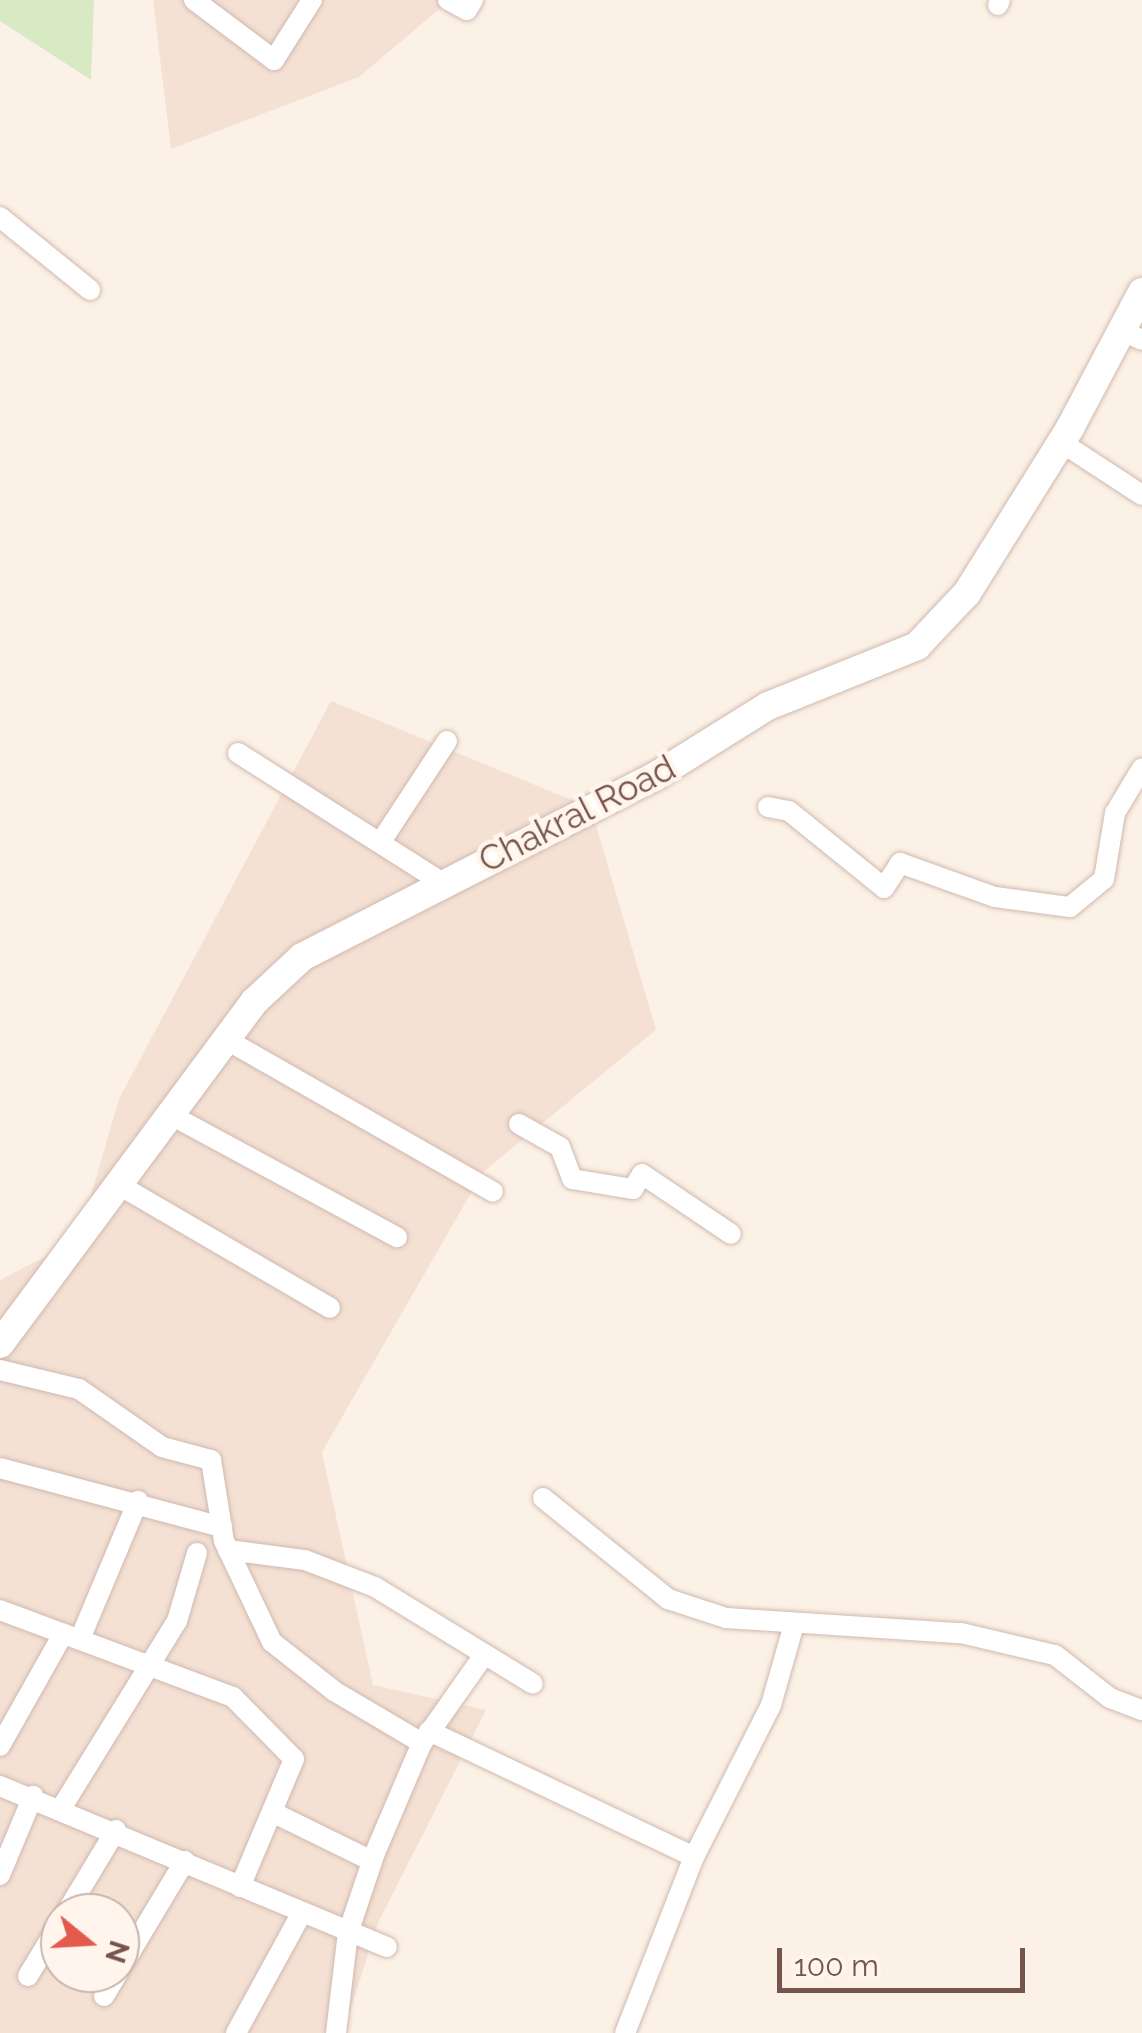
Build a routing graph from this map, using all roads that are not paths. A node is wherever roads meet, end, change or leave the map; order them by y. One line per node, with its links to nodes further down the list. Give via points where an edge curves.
1 (194, 0): 2 (street, via 274,60)
2 (312, 0)
3 (448, 0): 4 (street, via 467,10)
4 (472, 0)
5 (0, 216): 6 (street)
6 (90, 290)
7 (1142, 292): 8 (street, Chakral Road)
8 (1132, 335): 9 (street, Chakral Road)
9 (1061, 442): 10 (street); 16 (street, Chakral Road, via 967,592 918,646 768,706 659,774)
10 (1142, 496)
11 (447, 741): 15 (street)
12 (238, 752): 15 (street)
13 (1142, 768): 14 (street, via 1115,813 1104,879 1070,907 995,897 900,863 884,888 788,811)
14 (768, 807)
15 (380, 843): 16 (street)
16 (443, 883): 17 (street, Chakral Road, via 302,957)
17 (227, 1040): 18 (street, Chakral Road); 21 (street)
18 (171, 1115): 20 (street, Chakral Road); 23 (street)
19 (519, 1124): 22 (street, via 560,1147 572,1179 633,1189 642,1174)
20 (119, 1185): 24 (street); 25 (street, Chakral Road)
21 (493, 1192)
22 (730, 1234)
23 (397, 1237)
24 (330, 1308)
25 (0, 1344)
26 (0, 1370): 30 (street, via 78,1389 162,1447 211,1460)
27 (0, 1468): 29 (street)
28 (543, 1498): 34 (street, via 668,1599 726,1618)
29 (138, 1501): 30 (street); 35 (street)
30 (222, 1527): 31 (street)
31 (228, 1550): 36 (street, via 305,1560 375,1587); 40 (street, via 272,1642 334,1691)
32 (198, 1553): 37 (street, via 177,1621)
33 (0, 1610): 35 (street)
34 (794, 1624): 39 (street, via 961,1633 1055,1655 1110,1698); 47 (street, via 771,1705)
35 (71, 1636): 37 (street); 41 (street)
36 (484, 1655): 38 (street); 40 (street)
37 (151, 1664): 44 (street); 45 (street, via 233,1696 294,1758)
38 (533, 1684)
39 (1142, 1710)
40 (426, 1737): 47 (street); 49 (street)
41 (0, 1746)
42 (0, 1786): 43 (street)
43 (33, 1796): 44 (street); 50 (street)
44 (62, 1807): 46 (street)
45 (274, 1813): 49 (street); 51 (street)
46 (116, 1830): 48 (street); 52 (street)
47 (694, 1857): 63 (street)
48 (185, 1861): 51 (street); 55 (street)
49 (372, 1861): 54 (street)
50 (0, 1874)
51 (240, 1887): 53 (street)
52 (78, 1893)
53 (300, 1916): 54 (street); 61 (street)
54 (348, 1934): 56 (street); 62 (street)
55 (140, 1936)
56 (387, 1948)
57 (40, 1956): 58 (street)
58 (28, 1976)
59 (106, 1993): 60 (street)
60 (104, 1996)
61 (236, 2033)
62 (336, 2033)
63 (625, 2033)

